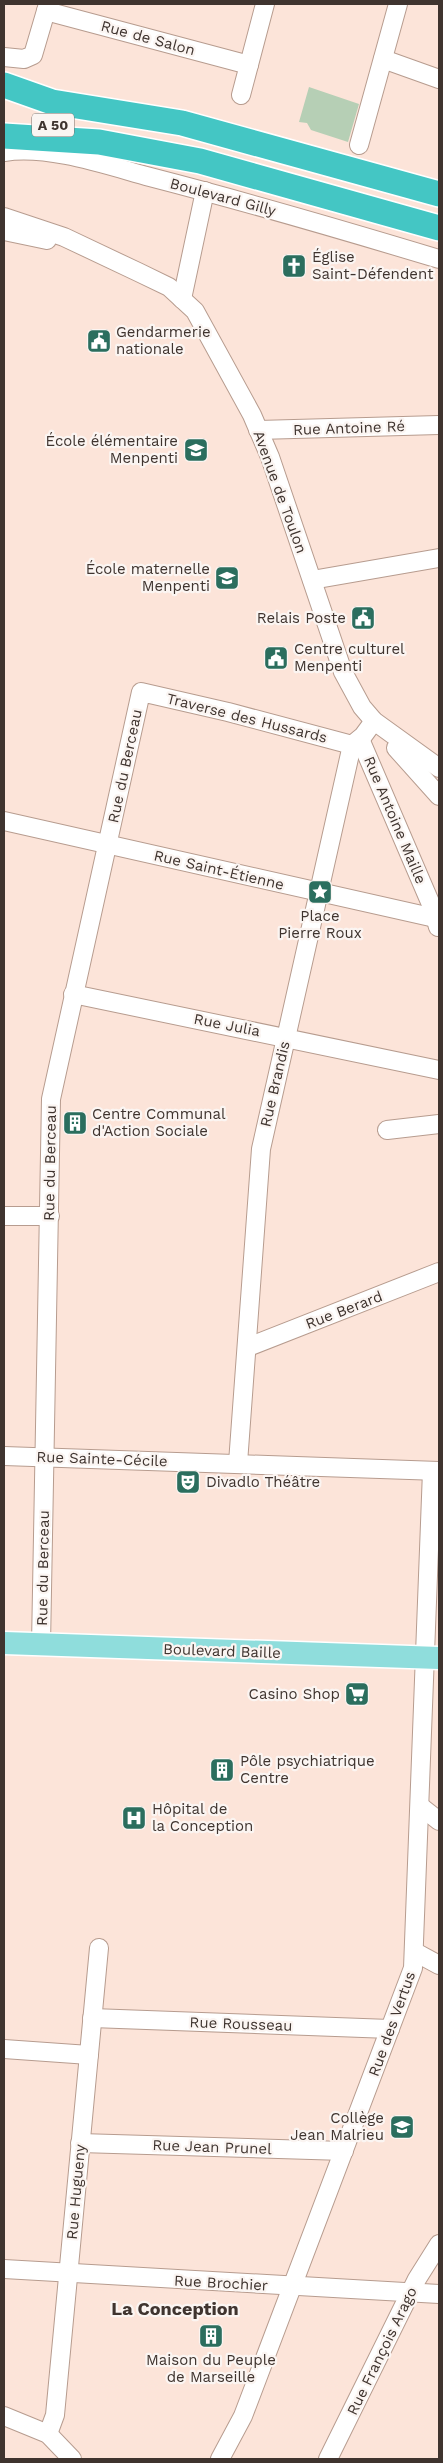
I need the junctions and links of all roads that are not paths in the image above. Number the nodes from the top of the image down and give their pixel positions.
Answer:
1 (265, 4) edge
2 (398, 4) edge
3 (48, 7) edge
4 (4, 57) edge
5 (383, 59) junction
6 (249, 65) junction
7 (439, 79) edge
8 (4, 85) edge
9 (242, 95) dead end
10 (4, 98) edge
11 (52, 102) junction
12 (102, 130) junction
13 (6, 137) edge
14 (359, 145) dead end
15 (155, 152) junction
16 (318, 159) junction
17 (439, 182) edge
18 (205, 192) junction
19 (439, 194) edge
20 (4, 216) edge
21 (434, 224) edge
22 (4, 231) edge
23 (85, 248) junction
24 (439, 259) edge
25 (182, 299) junction
26 (439, 425) edge
27 (258, 430) junction
28 (439, 558) edge
29 (312, 580) junction
30 (141, 692) joint
31 (374, 721) junction
32 (356, 742) junction
33 (435, 773) edge
34 (439, 796) edge
35 (4, 821) edge
36 (108, 846) junction
37 (319, 892) junction
38 (437, 924) edge
39 (74, 994) junction
40 (286, 1037) junction
41 (439, 1070) edge
42 (439, 1124) edge
43 (387, 1130) dead end
44 (4, 1216) edge
45 (50, 1216) junction
46 (439, 1272) edge
47 (248, 1347) junction
48 (4, 1456) edge
49 (45, 1457) junction
50 (238, 1463) junction
51 (436, 1471) edge
52 (6, 1641) edge
53 (41, 1645) junction
54 (432, 1658) edge
55 (420, 1806) junction
56 (439, 1821) edge
57 (99, 1948) dead end
58 (415, 1952) junction
59 (439, 1964) edge
60 (92, 2018) junction
61 (390, 2029) junction
62 (4, 2049) edge
63 (89, 2055) junction
64 (80, 2143) junction
65 (344, 2152) junction
66 (439, 2244) edge
67 (4, 2269) edge
68 (68, 2274) junction
69 (293, 2287) junction
70 (411, 2292) junction
71 (439, 2294) edge
72 (4, 2416) edge
73 (48, 2434) junction
74 (72, 2459) edge
75 (220, 2459) edge
76 (328, 2459) edge

1 - 6 street
2 - 5 street
3 - 4 street
3 - 6 street, Rue de Salon
5 - 7 street
5 - 14 street
6 - 9 street
8 - 11 highway
10 - 11 highway, A 50
11 - 16 highway
12 - 13 highway, A 50
12 - 15 highway
12 - 21 highway
13 - 15 highway
13 - 18 street, Boulevard Gilly
15 - 21 highway
16 - 17 highway
16 - 19 highway
18 - 24 street, Boulevard Gilly
18 - 25 street
20 - 23 street, Avenue de Toulon
22 - 23 street, Avenue de Toulon
23 - 25 street, Avenue de Toulon
25 - 27 street, Avenue de Toulon
26 - 27 street, Rue Antoine Ré
27 - 29 street, Avenue de Toulon
28 - 29 street
29 - 31 street, Avenue de Toulon
30 - 32 street, Traverse des Hussards
30 - 36 street, Rue du Berceau
31 - 32 street, Rue Brandis
31 - 33 street, Avenue de Toulon
32 - 37 street, Rue Brandis
32 - 38 street, Rue Antoine Maille
33 - 34 street, Avenue de Toulon
35 - 36 street, Rue Saint-Étienne
36 - 37 street, Rue Saint-Étienne
36 - 39 street, Rue du Berceau
37 - 38 street, Rue Saint-Étienne
37 - 40 street, Rue Brandis
39 - 40 street, Rue Julia
39 - 45 street, Rue du Berceau
40 - 41 street, Rue Julia
40 - 47 street, Rue Brandis
42 - 43 street
44 - 45 street
45 - 49 street, Rue du Berceau
46 - 47 street, Rue Berard
47 - 50 street, Rue Brandis
48 - 49 street, Rue Sainte-Cécile
49 - 50 street, Rue Sainte-Cécile
49 - 53 street, Rue du Berceau
50 - 51 street, Rue Sainte-Cécile
51 - 54 street, Rue des Vertus
52 - 53 main road, Boulevard Baille
53 - 54 main road, Boulevard Baille
54 - 55 street, Rue des Vertus
55 - 56 street
55 - 58 street, Rue des Vertus
57 - 60 street, Rue Hugueny
58 - 59 street
58 - 61 street, Rue des Vertus
60 - 61 street, Rue Rousseau
60 - 63 street, Rue Hugueny
61 - 65 street, Rue des Vertus
62 - 63 street
63 - 64 street, Rue Hugueny
64 - 65 street, Rue Jean Prunel
64 - 68 street, Rue Hugueny
65 - 69 street, Rue des Vertus
66 - 70 street, Rue François Arago
67 - 68 street, Rue Brochier
68 - 69 street, Rue Brochier
68 - 73 street, Rue Hugueny
69 - 70 street, Rue Brochier
69 - 75 street, Rue des Vertus
70 - 71 street, Rue Brochier
70 - 76 street, Rue François Arago
72 - 73 street
73 - 74 street

